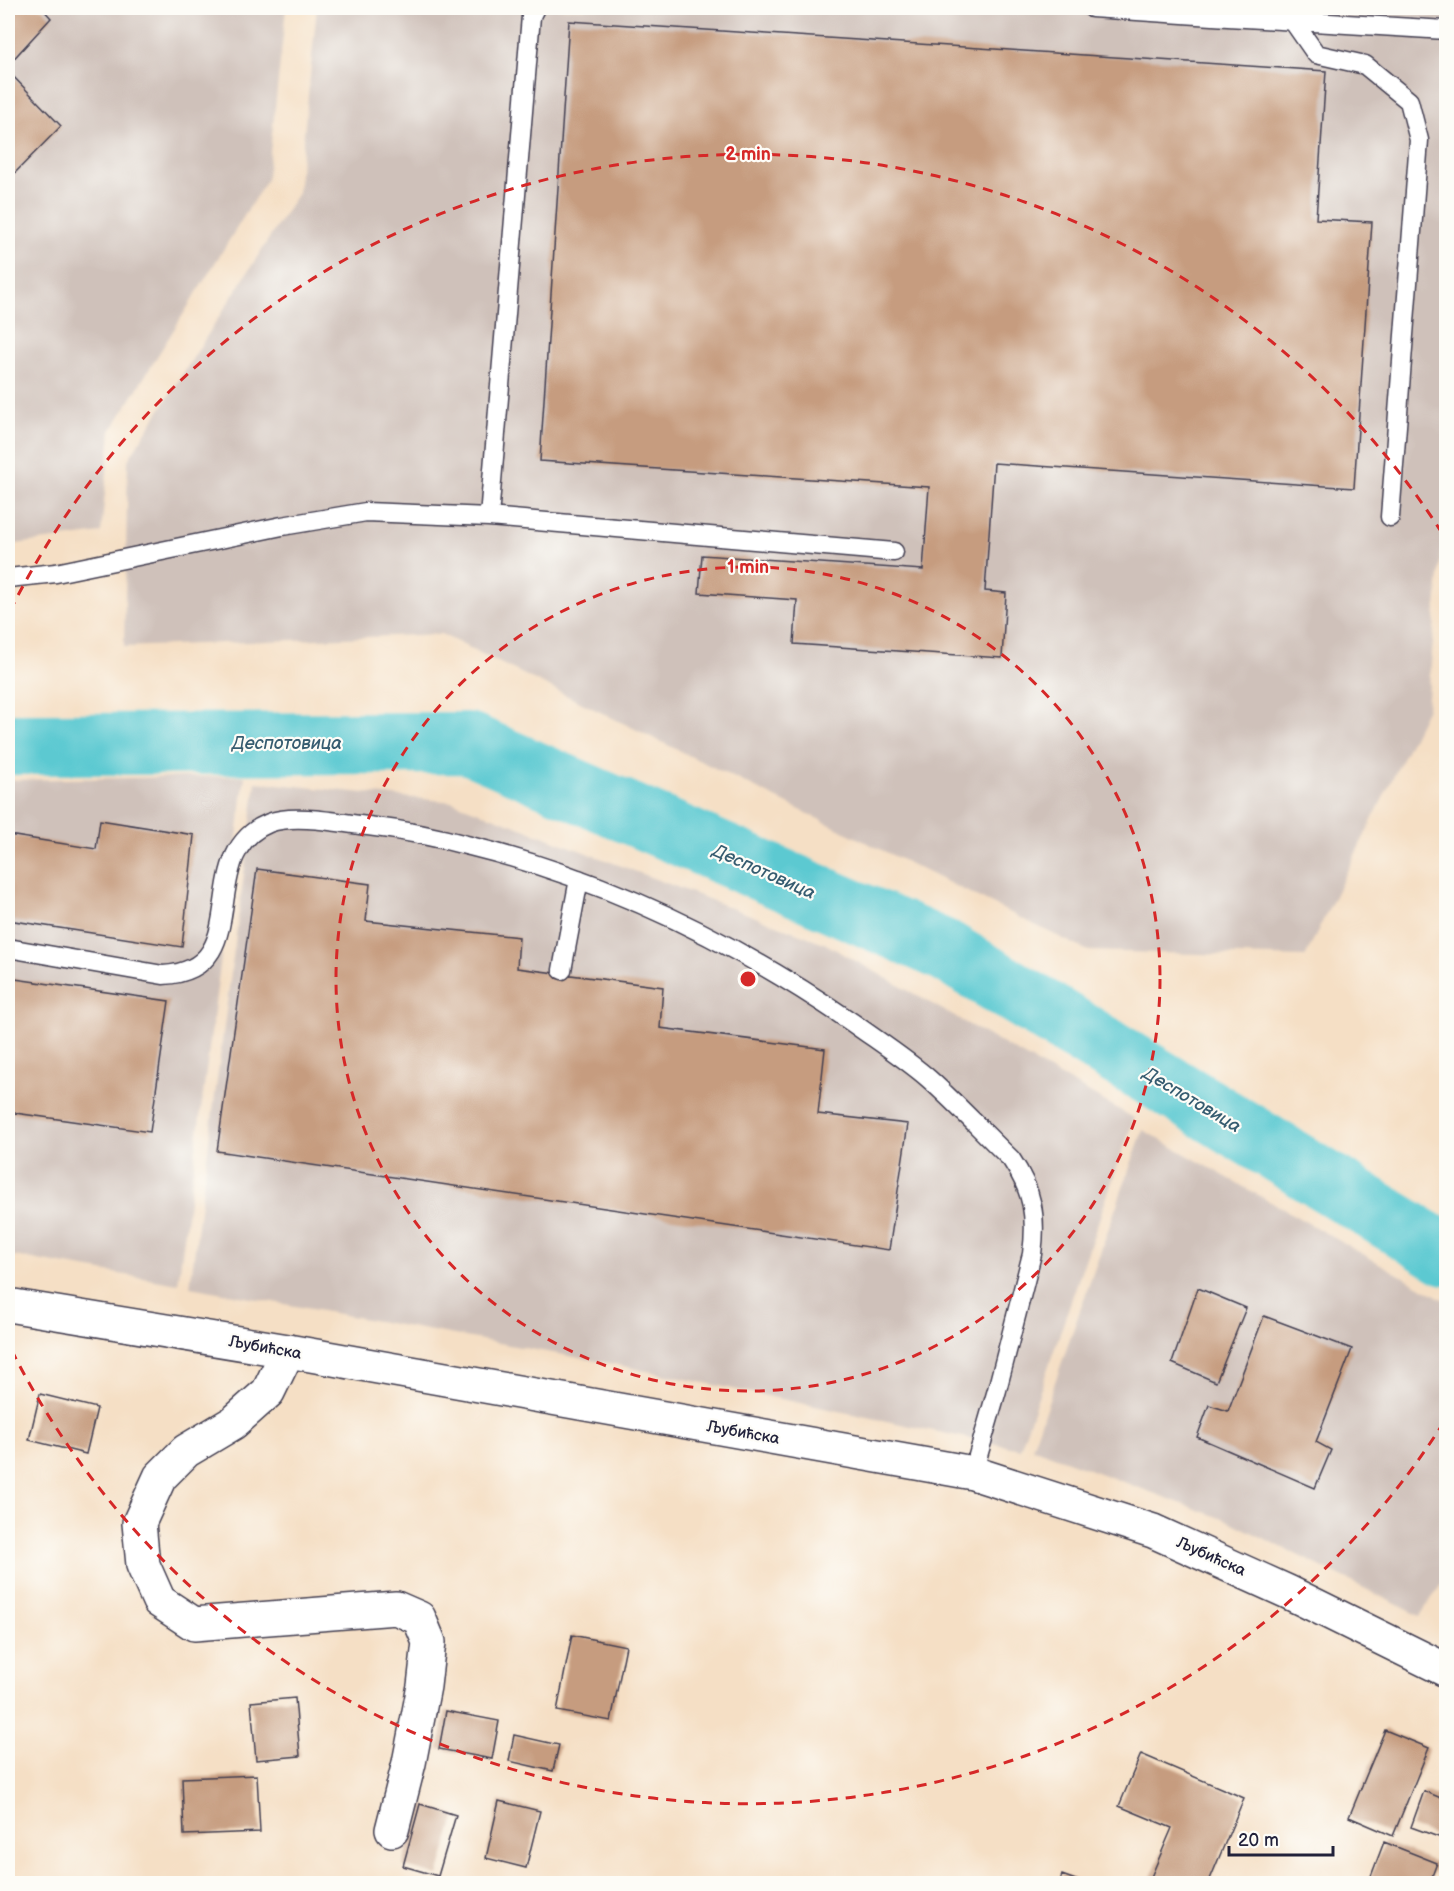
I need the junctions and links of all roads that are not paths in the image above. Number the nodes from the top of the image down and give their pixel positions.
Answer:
1 (535, 8) edge
2 (1092, 8) edge
3 (1293, 21) junction
4 (1446, 30) edge
5 (489, 517) junction
6 (1390, 517) dead end
7 (894, 552) dead end
8 (8, 578) edge
9 (579, 879) junction
10 (8, 948) edge
11 (562, 970) dead end
12 (8, 1305) edge
13 (288, 1352) junction
14 (973, 1473) junction
15 (1446, 1670) edge
16 (392, 1830) dead end

1 - 5 lane
2 - 3 lane
3 - 4 lane
3 - 6 lane
5 - 7 lane
5 - 8 lane
9 - 10 lane
9 - 11 lane
9 - 14 lane
12 - 13 street, Љубићска
13 - 14 street, Љубићска
13 - 16 street
14 - 15 street, Љубићска

